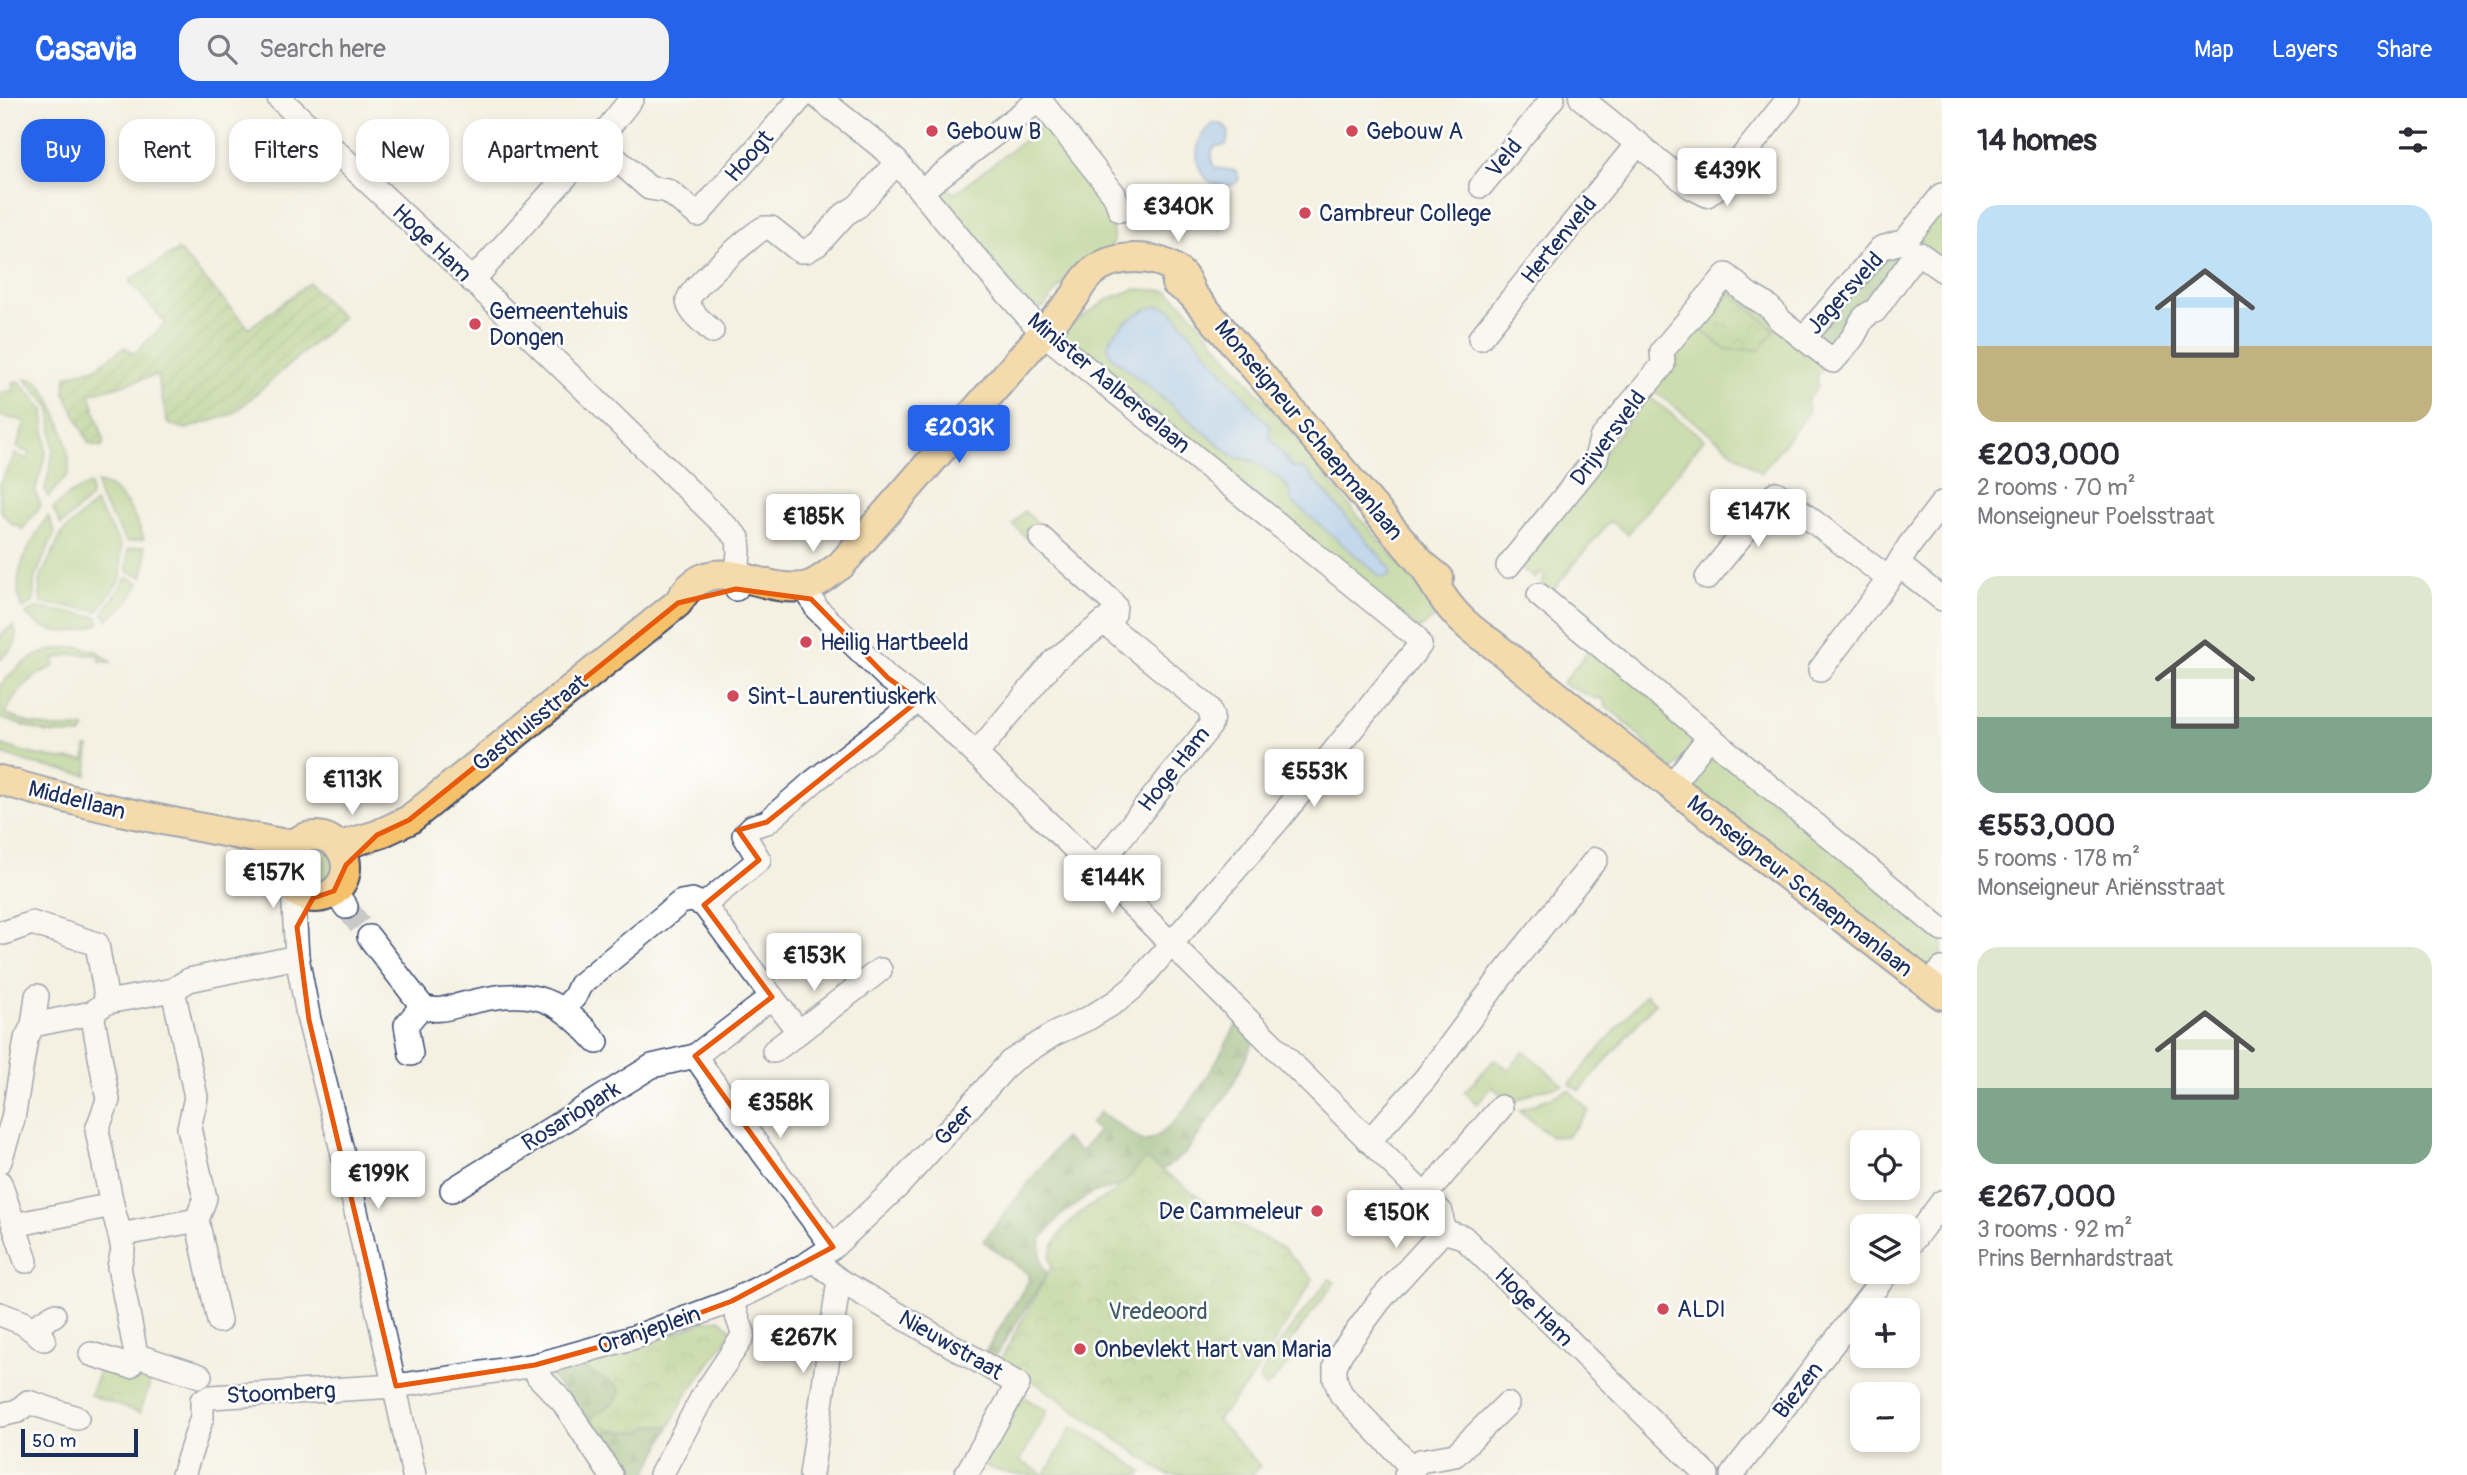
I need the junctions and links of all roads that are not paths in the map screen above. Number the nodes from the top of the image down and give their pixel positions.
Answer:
1 (279, 98) edge
2 (632, 98) edge
3 (801, 98) edge
4 (819, 98) edge
5 (1553, 98) edge
6 (1581, 98) edge
7 (1789, 98) edge
8 (1038, 99) edge
9 (615, 119) edge
10 (1638, 143) junction
11 (897, 162) junction
12 (623, 165) edge
13 (561, 182) edge
14 (1481, 186) dead end
15 (921, 191) junction
16 (1942, 195) edge
17 (1120, 210) dead end
18 (1942, 270) edge
19 (472, 281) junction
20 (712, 331) dead end
21 (1042, 332) junction
22 (1480, 338) dead end
23 (1804, 338) junction
24 (1942, 503) edge
25 (1041, 538) dead end
26 (1508, 566) dead end
27 (1894, 572) junction
28 (1707, 578) dead end
29 (737, 582) junction
30 (808, 593) junction
31 (1539, 595) dead end
32 (1942, 599) edge
33 (1104, 622) junction
34 (1420, 645) joint
35 (1820, 670) dead end
36 (919, 700) junction
37 (1709, 737) junction
38 (976, 754) junction
39 (0, 780) edge
40 (1671, 786) junction
41 (0, 800) edge
42 (154, 820) junction
43 (342, 855) junction
44 (1597, 859) dead end
45 (1096, 869) junction
46 (310, 882) junction
47 (704, 905) junction
48 (1942, 930) edge
49 (0, 932) edge
50 (369, 937) tunnel mouth
51 (1171, 943) junction
52 (297, 957) junction
53 (880, 970) dead end
54 (1938, 984) edge
55 (173, 990) junction
56 (37, 996) dead end
57 (772, 997) junction
58 (422, 1006) junction
59 (99, 1008) junction
60 (564, 1009) junction
61 (33, 1025) junction
62 (799, 1032) junction
63 (597, 1042) dead end
64 (774, 1051) dead end
65 (411, 1054) dead end
66 (695, 1056) junction
67 (1501, 1107) dead end
68 (1369, 1141) junction
69 (0, 1161) edge
70 (0, 1183) edge
71 (452, 1190) dead end
72 (1425, 1196) junction
73 (1942, 1202) edge
74 (112, 1205) junction
75 (197, 1220) junction
76 (14, 1225) junction
77 (1443, 1231) junction
78 (1920, 1231) edge
79 (120, 1235) junction
80 (824, 1254) junction
81 (26, 1261) dead end
82 (839, 1280) junction
83 (1879, 1284) edge
84 (732, 1301) junction
85 (0, 1314) edge
86 (54, 1315) dead end
87 (219, 1321) dead end
88 (91, 1354) dead end
89 (132, 1358) junction
90 (535, 1365) junction
91 (201, 1376) dead end
92 (396, 1386) junction
93 (1507, 1404) dead end
94 (0, 1415) edge
95 (77, 1418) dead end
96 (1409, 1472) edge
97 (183, 1475) edge
98 (414, 1475) edge
99 (611, 1475) edge
100 (661, 1475) edge
101 (811, 1475) edge
102 (966, 1475) edge
103 (1707, 1475) edge
104 (1732, 1475) edge

1 - 19 street, Hoge Ham
2 - 9 street
3 - 12 street, Hoogt
4 - 11 street, Minister Aalberselaan
5 - 14 street, Veld
6 - 10 street
7 - 10 street
8 - 15 street
8 - 17 street
10 - 22 street, Hertenveld
11 - 15 street, Minister Aalberselaan
11 - 20 street
13 - 19 street
15 - 21 street, Minister Aalberselaan
16 - 23 street, Jagersveld
18 - 23 street, Jagersveld
19 - 29 street, Hoge Ham
21 - 30 main road
21 - 34 street, Minister Aalberselaan
21 - 40 main road, Monseigneur Schaepmanlaan
23 - 26 street, Drijversveld
24 - 27 street
25 - 33 street
27 - 28 street
27 - 32 street
27 - 35 street
29 - 30 main road
29 - 43 main road, Gasthuisstraat
30 - 36 street
31 - 37 street
33 - 38 street
33 - 45 street, Hoge Ham
34 - 51 street, Geer
36 - 38 street
36 - 47 street
37 - 40 street, Monseigneur Schaepmanlaan
37 - 48 street
38 - 45 street
39 - 42 main road, Middellaan
40 - 54 main road, Monseigneur Schaepmanlaan
41 - 42 main road, Middellaan
42 - 46 main road, Middellaan
43 - 46 main road
43 - 46 main road, Middellaan
44 - 68 street
45 - 51 street
46 - 52 street
47 - 57 street
47 - 60 street
49 - 59 street
50 - 58 street
51 - 68 street
51 - 80 street, Geer
52 - 55 street
52 - 92 street
53 - 62 street
55 - 59 street
55 - 75 street
56 - 61 street
57 - 62 street
57 - 66 street, Rosariopark
58 - 60 street
58 - 65 street
59 - 61 street
59 - 74 street
60 - 63 street
61 - 69 street
62 - 64 street
66 - 71 street, Rosariopark
66 - 80 street
67 - 72 street
68 - 72 street
70 - 76 street
72 - 77 street
73 - 78 street
74 - 76 street
74 - 79 street
75 - 79 street
75 - 87 street
76 - 81 street
77 - 96 street
77 - 103 street, Hoge Ham
79 - 89 street
80 - 82 street, Nieuwstraat
80 - 84 street, Geer
82 - 101 street
82 - 102 street, Nieuwstraat
83 - 104 street, Biezen
84 - 90 street, Oranjeplein
84 - 100 street
85 - 86 street
88 - 89 street
89 - 91 street
90 - 92 street, Oranjeplein
90 - 99 street
92 - 97 street, Stoomberg
92 - 98 street
93 - 96 street
94 - 95 street

